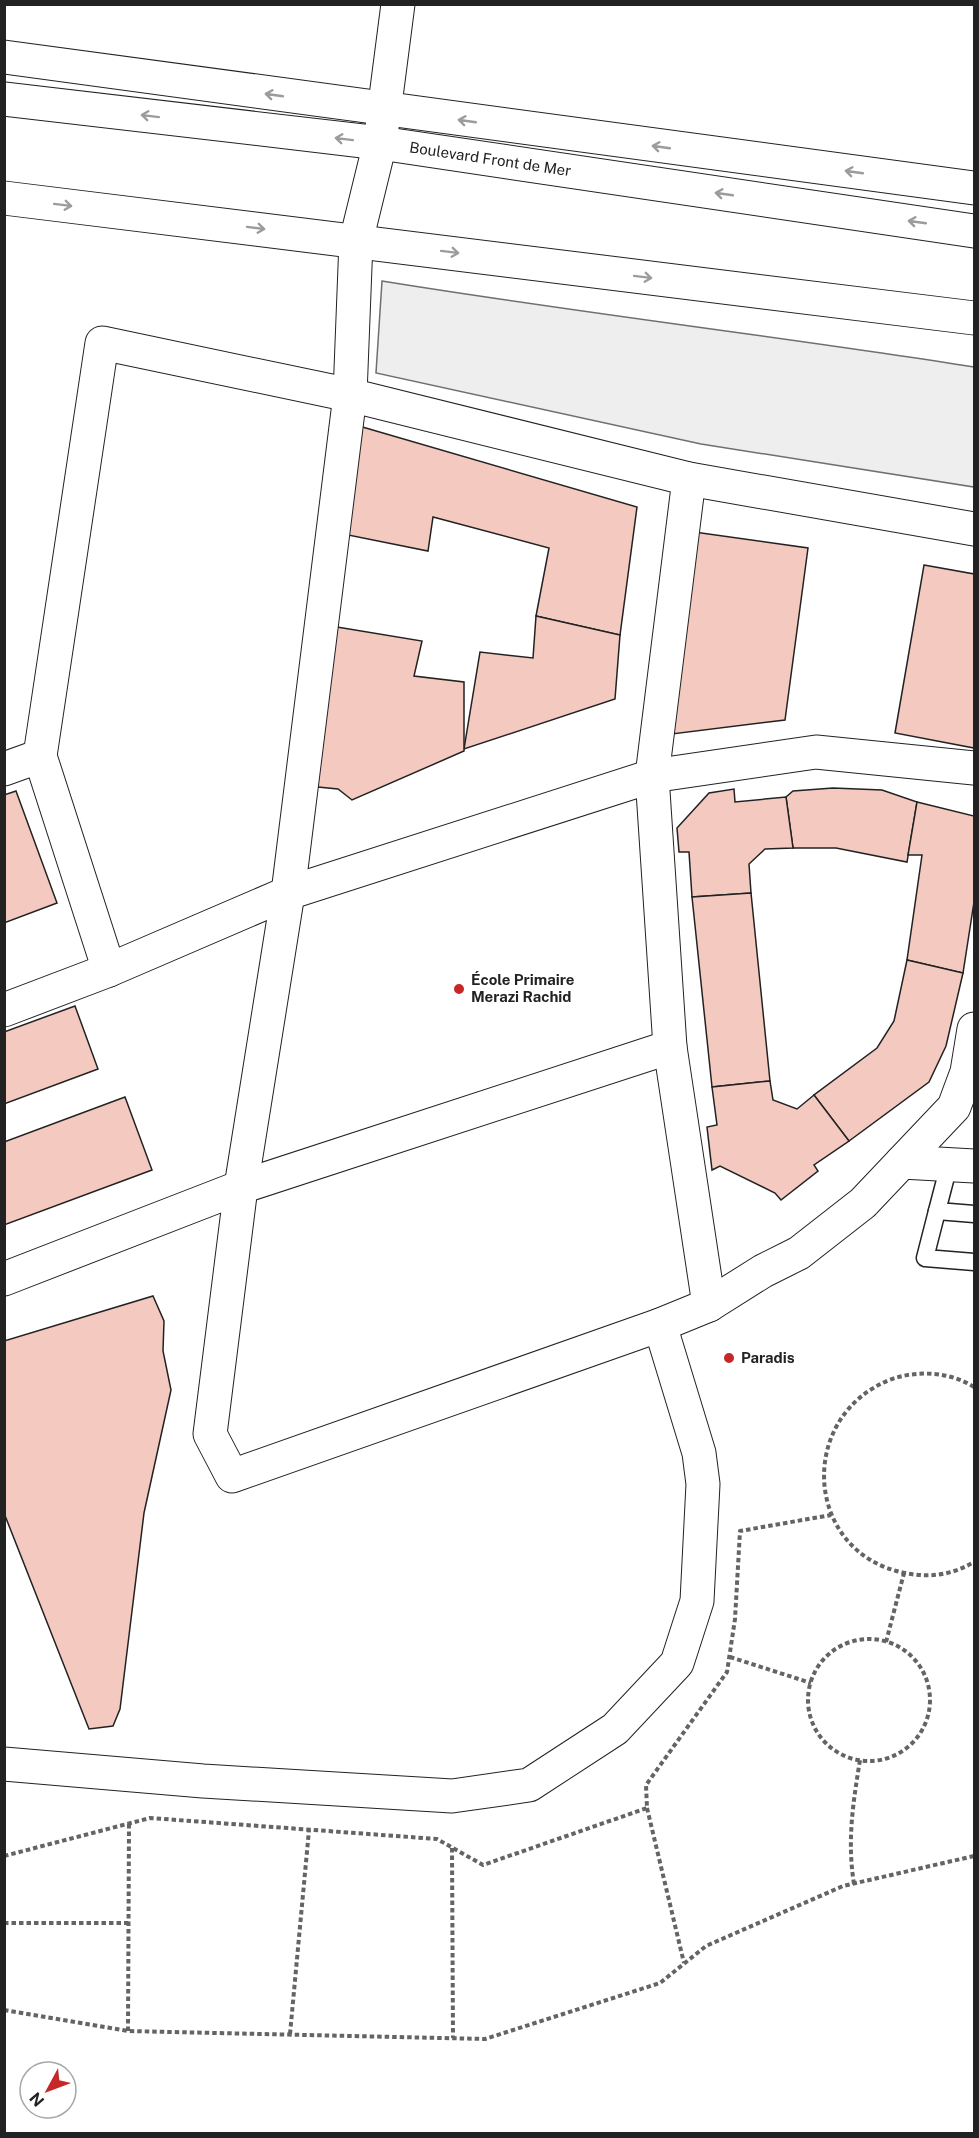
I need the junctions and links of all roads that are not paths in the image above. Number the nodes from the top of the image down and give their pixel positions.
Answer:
1 (398, 4) edge
2 (4, 57) edge
3 (4, 99) edge
4 (384, 110) junction
5 (380, 143) junction
6 (975, 188) edge
7 (4, 198) edge
8 (975, 231) edge
9 (356, 241) junction
10 (975, 318) edge
11 (350, 395) junction
12 (688, 478) junction
13 (975, 529) edge
14 (40, 756) junction
15 (975, 768) edge
16 (4, 769) edge
17 (652, 776) junction
18 (288, 893) junction
19 (109, 970) junction
20 (4, 1010) edge
21 (975, 1029) edge
22 (670, 1047) junction
23 (971, 1072) edge
24 (902, 1162) junction
25 (962, 1165) edge
26 (241, 1187) junction
27 (937, 1211) junction
28 (975, 1214) edge
29 (975, 1263) edge
30 (4, 1279) edge
31 (709, 1305) junction
32 (660, 1325) junction
33 (4, 1764) edge

1 - 4 street
4 -> 2 street
5 -> 3 street, Boulevard Front de Mer
4 - 5 street
6 -> 4 street
8 -> 5 street, Boulevard Front de Mer
5 - 9 street
7 -> 9 street
9 -> 10 street
9 - 11 street
11 - 12 street
11 - 14 street
11 - 18 street
12 - 13 street
12 - 17 street
14 - 16 street
14 - 19 street
15 - 17 street
17 - 18 street
17 - 22 street
18 - 19 street
18 - 26 street
19 - 20 street
21 - 23 street
22 - 26 street
22 - 31 street
23 - 24 street
24 - 25 street
24 - 31 street
25 - 27 lane
26 - 30 street
26 - 32 street
27 - 28 lane
27 - 29 lane
31 - 32 street
32 - 33 street

